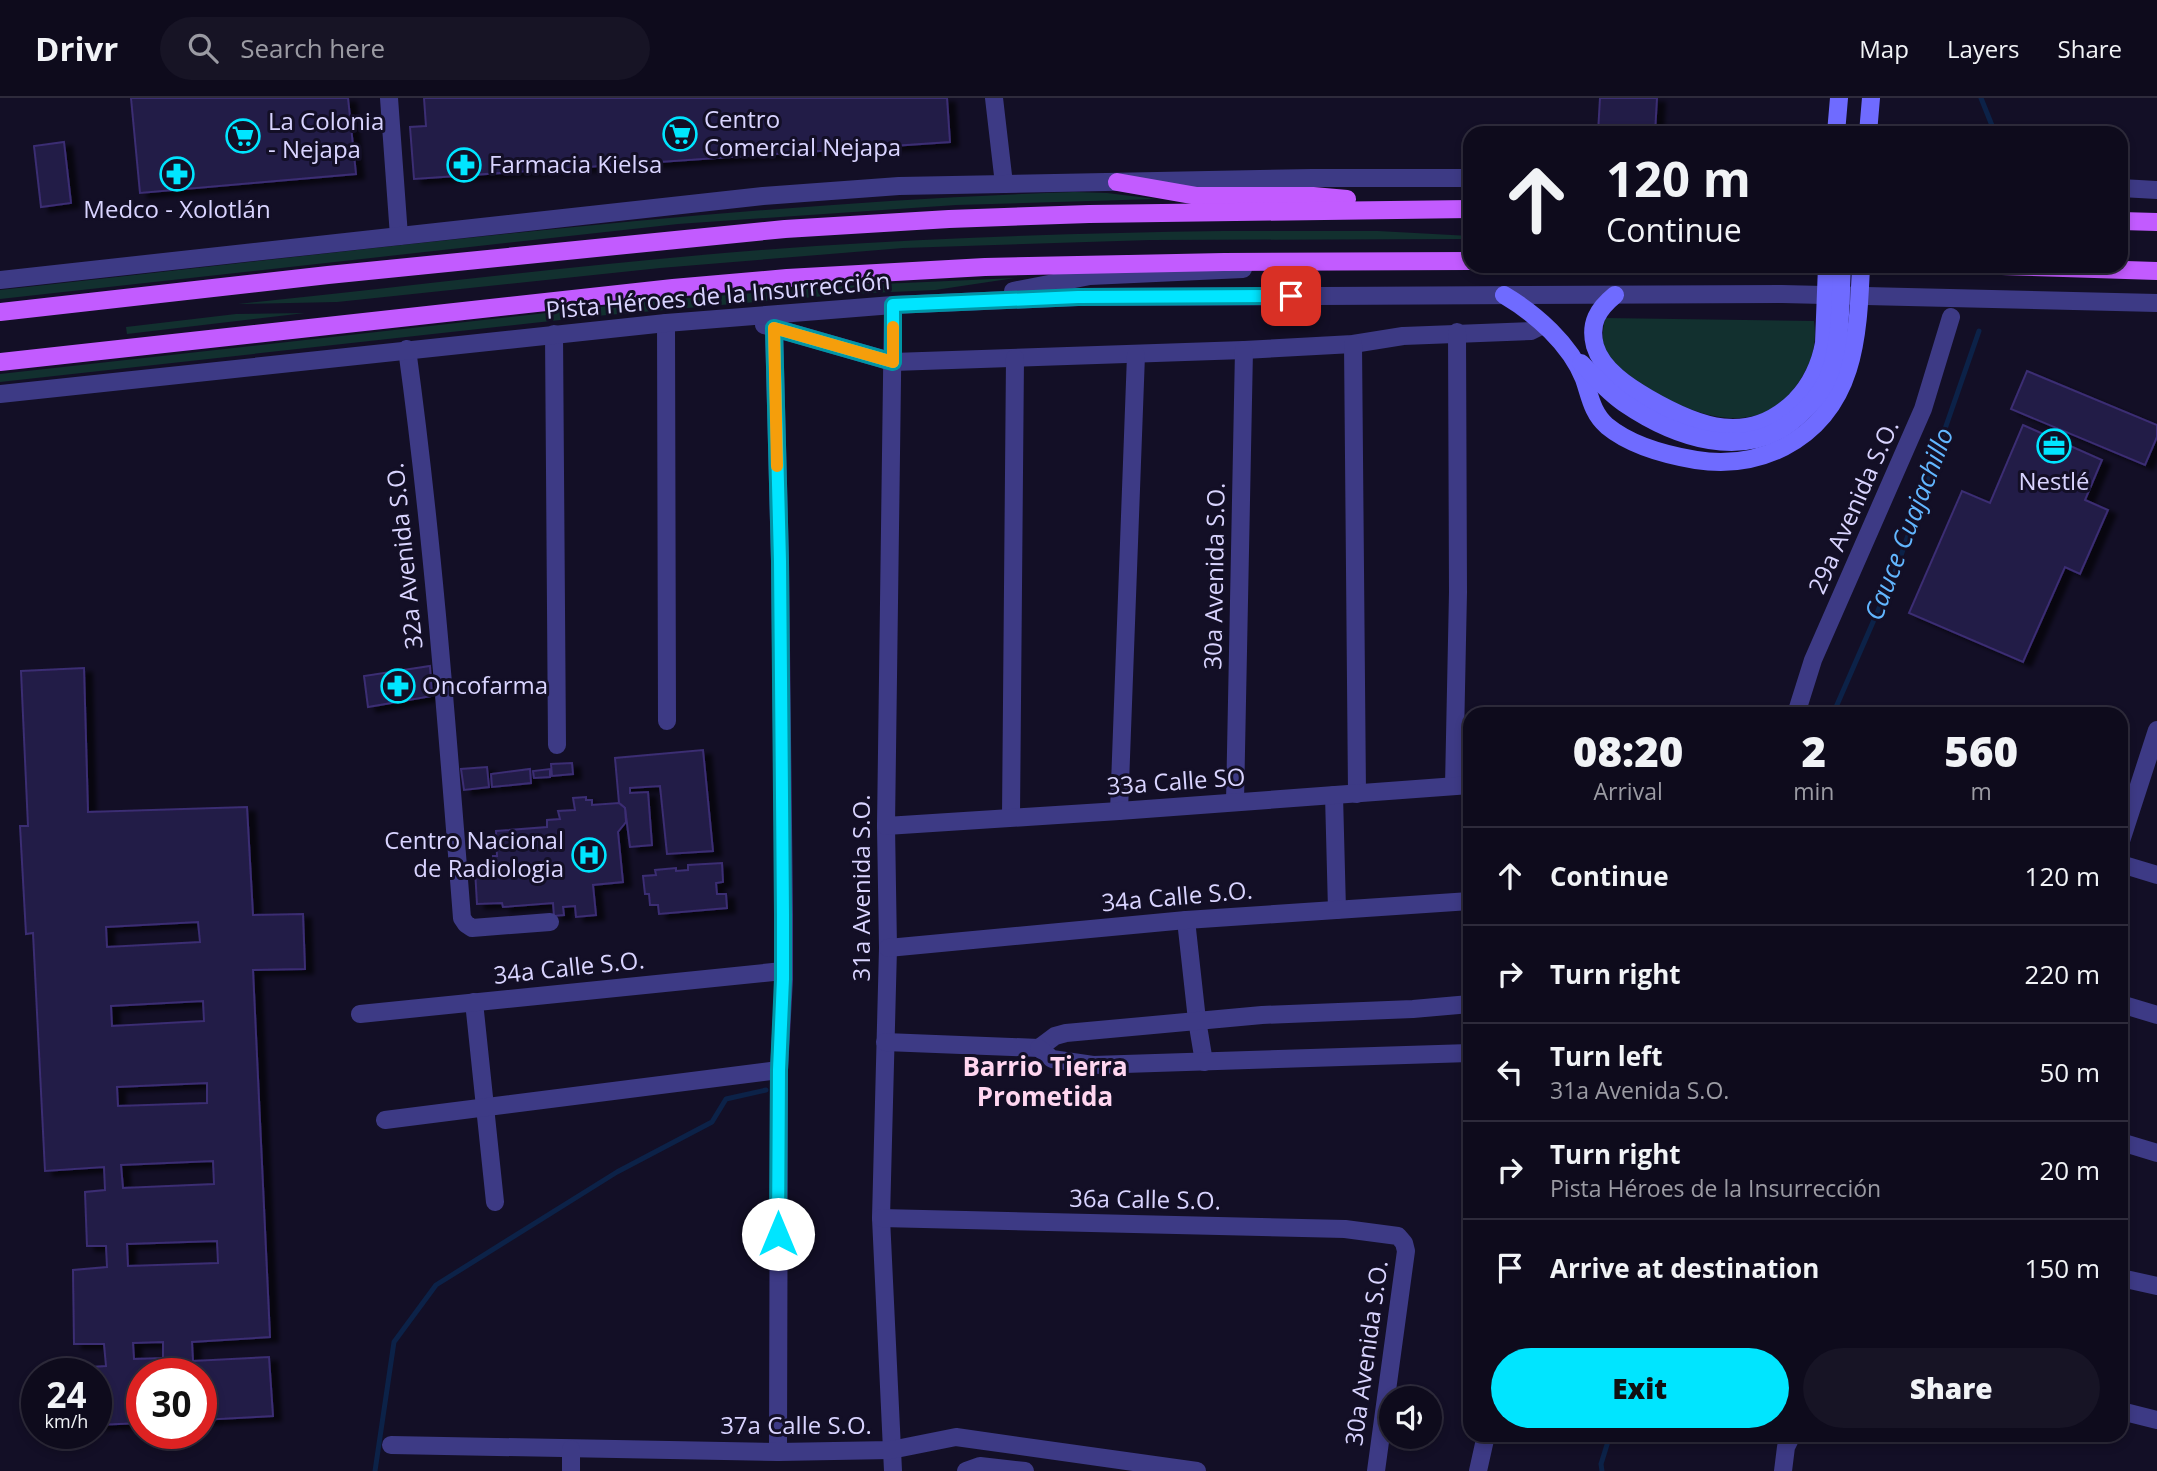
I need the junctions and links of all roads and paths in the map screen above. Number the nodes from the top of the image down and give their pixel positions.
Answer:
1 (388, 98) edge
2 (994, 98) edge
3 (1839, 98) edge
4 (1871, 98) edge
5 (1837, 126) edge
6 (1869, 126) edge
7 (1463, 178) edge
8 (1117, 182) junction
9 (1004, 184) junction
10 (2128, 188) edge
11 (2157, 190) edge
12 (1444, 209) junction
13 (1463, 209) edge
14 (2128, 221) edge
15 (2157, 222) edge
16 (399, 236) junction
17 (1342, 261) junction
18 (1463, 261) edge
19 (2128, 270) edge
20 (2157, 271) edge
21 (1828, 273) edge
22 (1840, 273) edge
23 (1861, 273) edge
24 (0, 280) edge
25 (1504, 295) junction
26 (1615, 295) junction
27 (1833, 295) junction
28 (1860, 296) junction
29 (955, 302) junction
30 (2157, 303) edge
31 (893, 305) junction
32 (0, 312) edge
33 (743, 317) junction
34 (1951, 317) dead end
35 (666, 323) junction
36 (1543, 325) junction
37 (774, 328) junction
38 (1457, 332) junction
39 (554, 334) junction
40 (1353, 344) junction
41 (407, 349) junction
42 (1566, 349) junction
43 (1244, 350) junction
44 (1136, 355) junction
45 (1015, 358) junction
46 (0, 362) edge
47 (893, 362) junction
48 (1628, 385) junction
49 (1604, 386) junction
50 (0, 394) edge
51 (1595, 413) junction
52 (1798, 707) edge
53 (667, 721) dead end
54 (2157, 730) edge
55 (558, 745) dead end
56 (1462, 785) edge
57 (1357, 793) junction
58 (1334, 795) junction
59 (1235, 802) junction
60 (1119, 811) junction
61 (1011, 817) junction
62 (2128, 819) edge
63 (886, 826) junction
64 (2128, 866) edge
65 (2157, 875) edge
66 (1463, 901) edge
67 (1337, 910) junction
68 (1186, 920) junction
69 (550, 922) dead end
70 (888, 948) junction
71 (783, 971) junction
72 (474, 1002) junction
73 (1463, 1005) edge
74 (2128, 1006) edge
75 (360, 1014) dead end
76 (2157, 1015) edge
77 (1197, 1020) junction
78 (885, 1042) junction
79 (1038, 1048) junction
80 (1463, 1053) edge
81 (1204, 1062) junction
82 (779, 1070) junction
83 (485, 1108) junction
84 (385, 1120) dead end
85 (2128, 1144) edge
86 (2157, 1153) edge
87 (495, 1202) dead end
88 (881, 1218) junction
89 (1404, 1243) joint
90 (2128, 1280) edge
91 (2157, 1286) edge
92 (2128, 1413) edge
93 (2157, 1420) edge
94 (1484, 1442) edge
95 (1788, 1442) edge
96 (391, 1445) dead end
97 (571, 1448) junction
98 (891, 1450) junction
99 (778, 1452) junction
100 (570, 1471) edge
101 (893, 1471) edge
102 (967, 1471) edge
103 (1025, 1471) edge
104 (1197, 1471) edge
105 (1376, 1471) edge
106 (1478, 1471) edge
107 (1783, 1471) edge

1 - 16 street
2 - 9 street
3 - 5 main road
4 - 6 main road
7 - 8 street
8 - 9 street
8 - 12 main road
9 - 16 street
10 - 11 street
12 - 13 main road
12 - 32 main road
14 - 15 main road
16 - 24 street
17 - 18 main road, Pista Héroes de la Insurrección
17 - 29 street
17 - 46 main road, Pista Héroes de la Insurrección
19 - 20 main road
21 - 27 main road
22 - 27 main road
23 - 28 main road
25 - 26 street, Pista Héroes de la Insurrección
25 - 29 street, Pista Héroes de la Insurrección
25 - 36 main road
26 - 27 street, Pista Héroes de la Insurrección
26 - 48 main road
27 - 28 street, Pista Héroes de la Insurrección
27 - 48 main road
27 - 49 main road
28 - 30 street, Pista Héroes de la Insurrección
28 - 51 main road
29 - 31 street, Pista Héroes de la Insurrección
31 - 33 street, Pista Héroes de la Insurrección
31 - 47 street, 31a Avenida S.O.
33 - 35 street, Pista Héroes de la Insurrección
33 - 37 street
34 - 52 street, 29a Avenida S.O.
35 - 39 street, Pista Héroes de la Insurrección
35 - 53 street
36 - 38 street
36 - 42 main road
37 - 47 street
37 - 71 street
38 - 40 street
38 - 56 street
39 - 41 street, Pista Héroes de la Insurrección
39 - 55 street
40 - 43 street
40 - 57 street
41 - 50 street, Pista Héroes de la Insurrección
41 - 69 street, 32a Avenida S.O.
42 - 49 main road
42 - 51 main road
43 - 44 street
43 - 59 street, 30a Avenida S.O.
44 - 45 street
44 - 60 street
45 - 47 street
45 - 61 street
47 - 63 street, 31a Avenida S.O.
48 - 49 main road
49 - 51 main road
54 - 62 street
56 - 57 street, 33a Calle SO
57 - 58 street, 33a Calle SO
58 - 59 street, 33a Calle SO
58 - 67 street
59 - 60 street, 33a Calle SO
60 - 61 street, 33a Calle SO
61 - 63 street, 33a Calle SO
63 - 70 street, 31a Avenida S.O.
64 - 65 street
66 - 67 street, 34a Calle S.O.
67 - 68 street, 34a Calle S.O.
68 - 70 street, 34a Calle S.O.
68 - 77 street
70 - 78 street, 31a Avenida S.O.
71 - 72 street, 34a Calle S.O.
71 - 82 street
72 - 75 street, 34a Calle S.O.
72 - 83 street
73 - 77 street
74 - 76 street
77 - 79 street
77 - 81 street
78 - 79 street
78 - 88 street, 31a Avenida S.O.
79 - 81 street
80 - 81 street
82 - 83 street
82 - 99 street
83 - 84 street
83 - 87 street
85 - 86 street
88 - 89 street, 36a Calle S.O.
88 - 98 street, 31a Avenida S.O.
89 - 105 street, 30a Avenida S.O.
90 - 91 street
92 - 93 street
94 - 106 street
95 - 107 street
96 - 97 street, 37a Calle S.O.
97 - 99 street, 37a Calle S.O.
97 - 100 street
98 - 99 street, 37a Calle S.O.
98 - 101 street, 31a Avenida S.O.
98 - 104 street, 37a Calle S.O.
102 - 103 street

